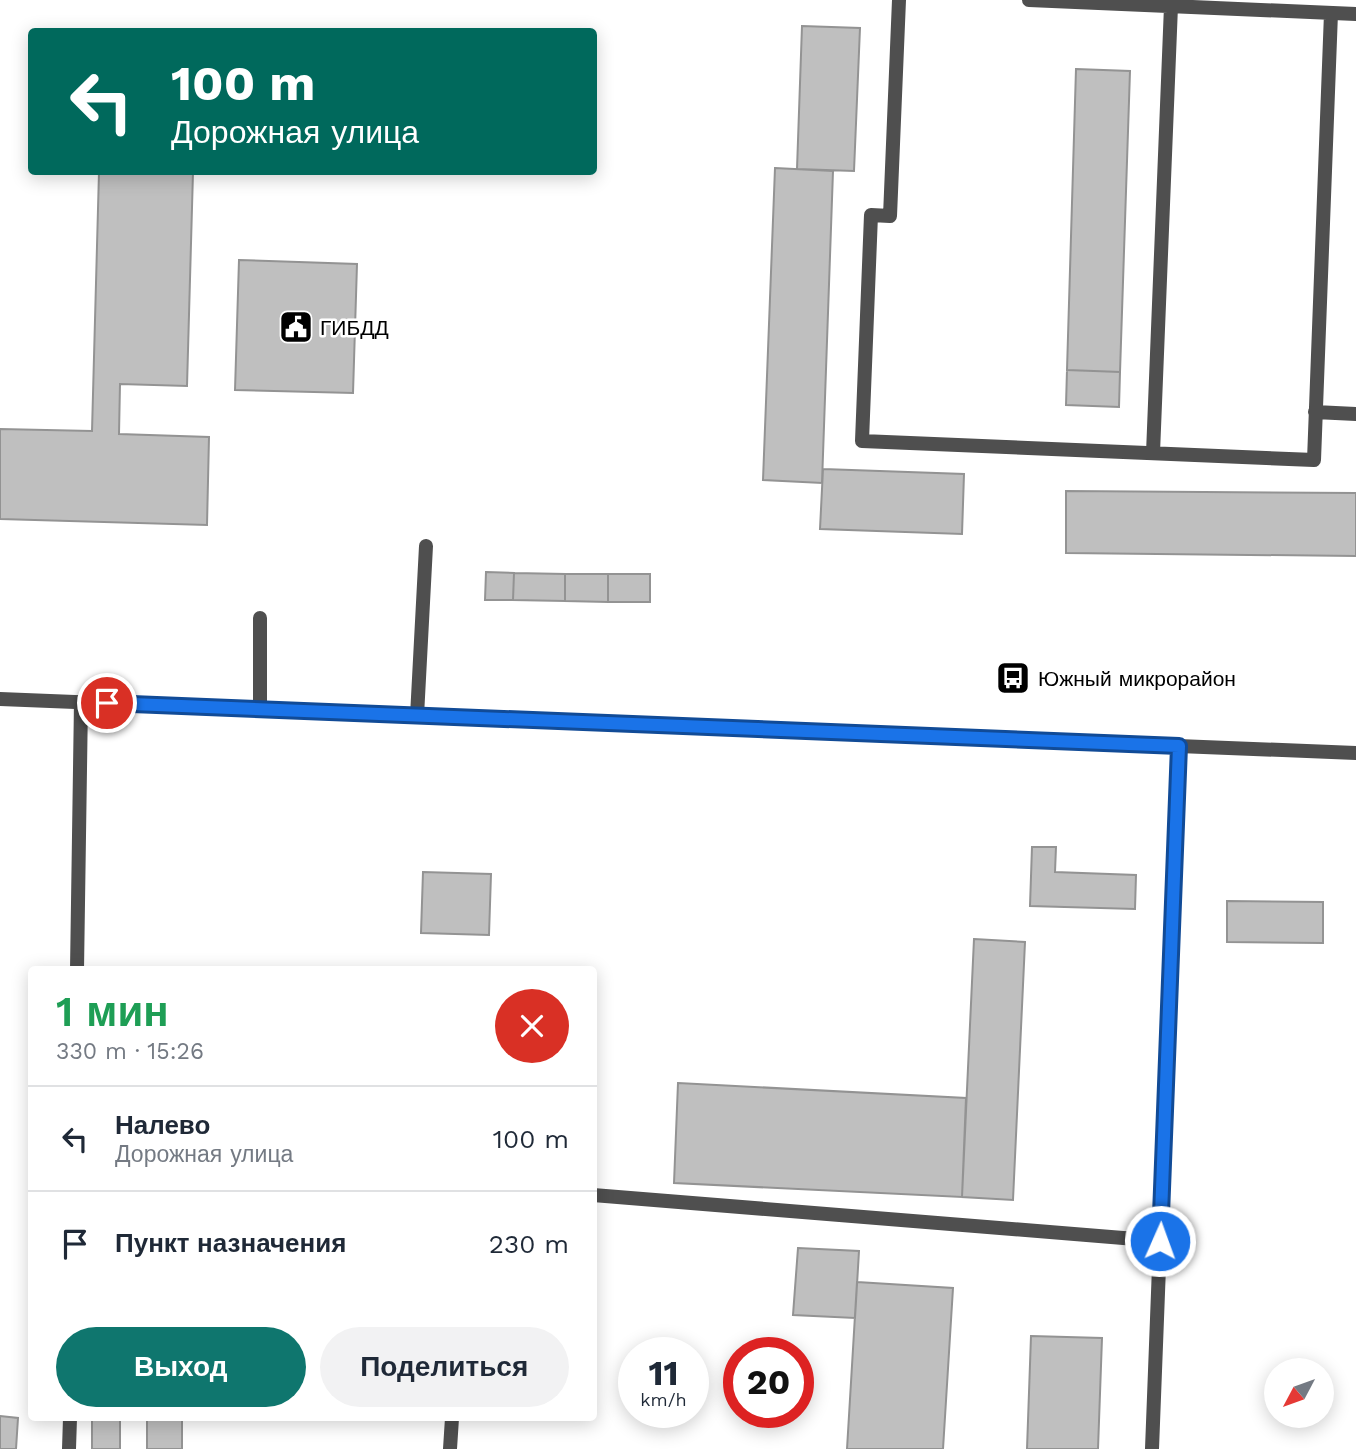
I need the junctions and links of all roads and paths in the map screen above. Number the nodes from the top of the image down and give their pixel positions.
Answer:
1 (899, 0) edge
2 (1029, 0) edge
3 (1171, 6) junction
4 (1331, 13) junction
5 (1356, 14) edge
6 (1315, 412) junction
7 (1356, 414) edge
8 (1153, 453) junction
9 (426, 546) dead end
10 (260, 618) dead end
11 (0, 699) edge
12 (81, 702) junction
13 (260, 709) junction
14 (417, 716) junction
15 (1179, 746) junction
16 (1356, 753) edge
17 (77, 966) edge
18 (597, 1195) edge
19 (1160, 1241) junction
20 (70, 1421) edge
21 (452, 1421) edge
22 (69, 1449) edge
23 (450, 1449) edge
24 (1152, 1449) edge

1 - 8 street
2 - 3 street
3 - 4 street
3 - 8 street
4 - 5 street
4 - 6 street
6 - 7 street
6 - 8 street
9 - 14 street
10 - 13 street
11 - 12 street
12 - 13 street
12 - 17 street
13 - 14 street
14 - 15 street
15 - 16 street
15 - 19 street
18 - 19 street
19 - 24 street
20 - 22 street
21 - 23 street

